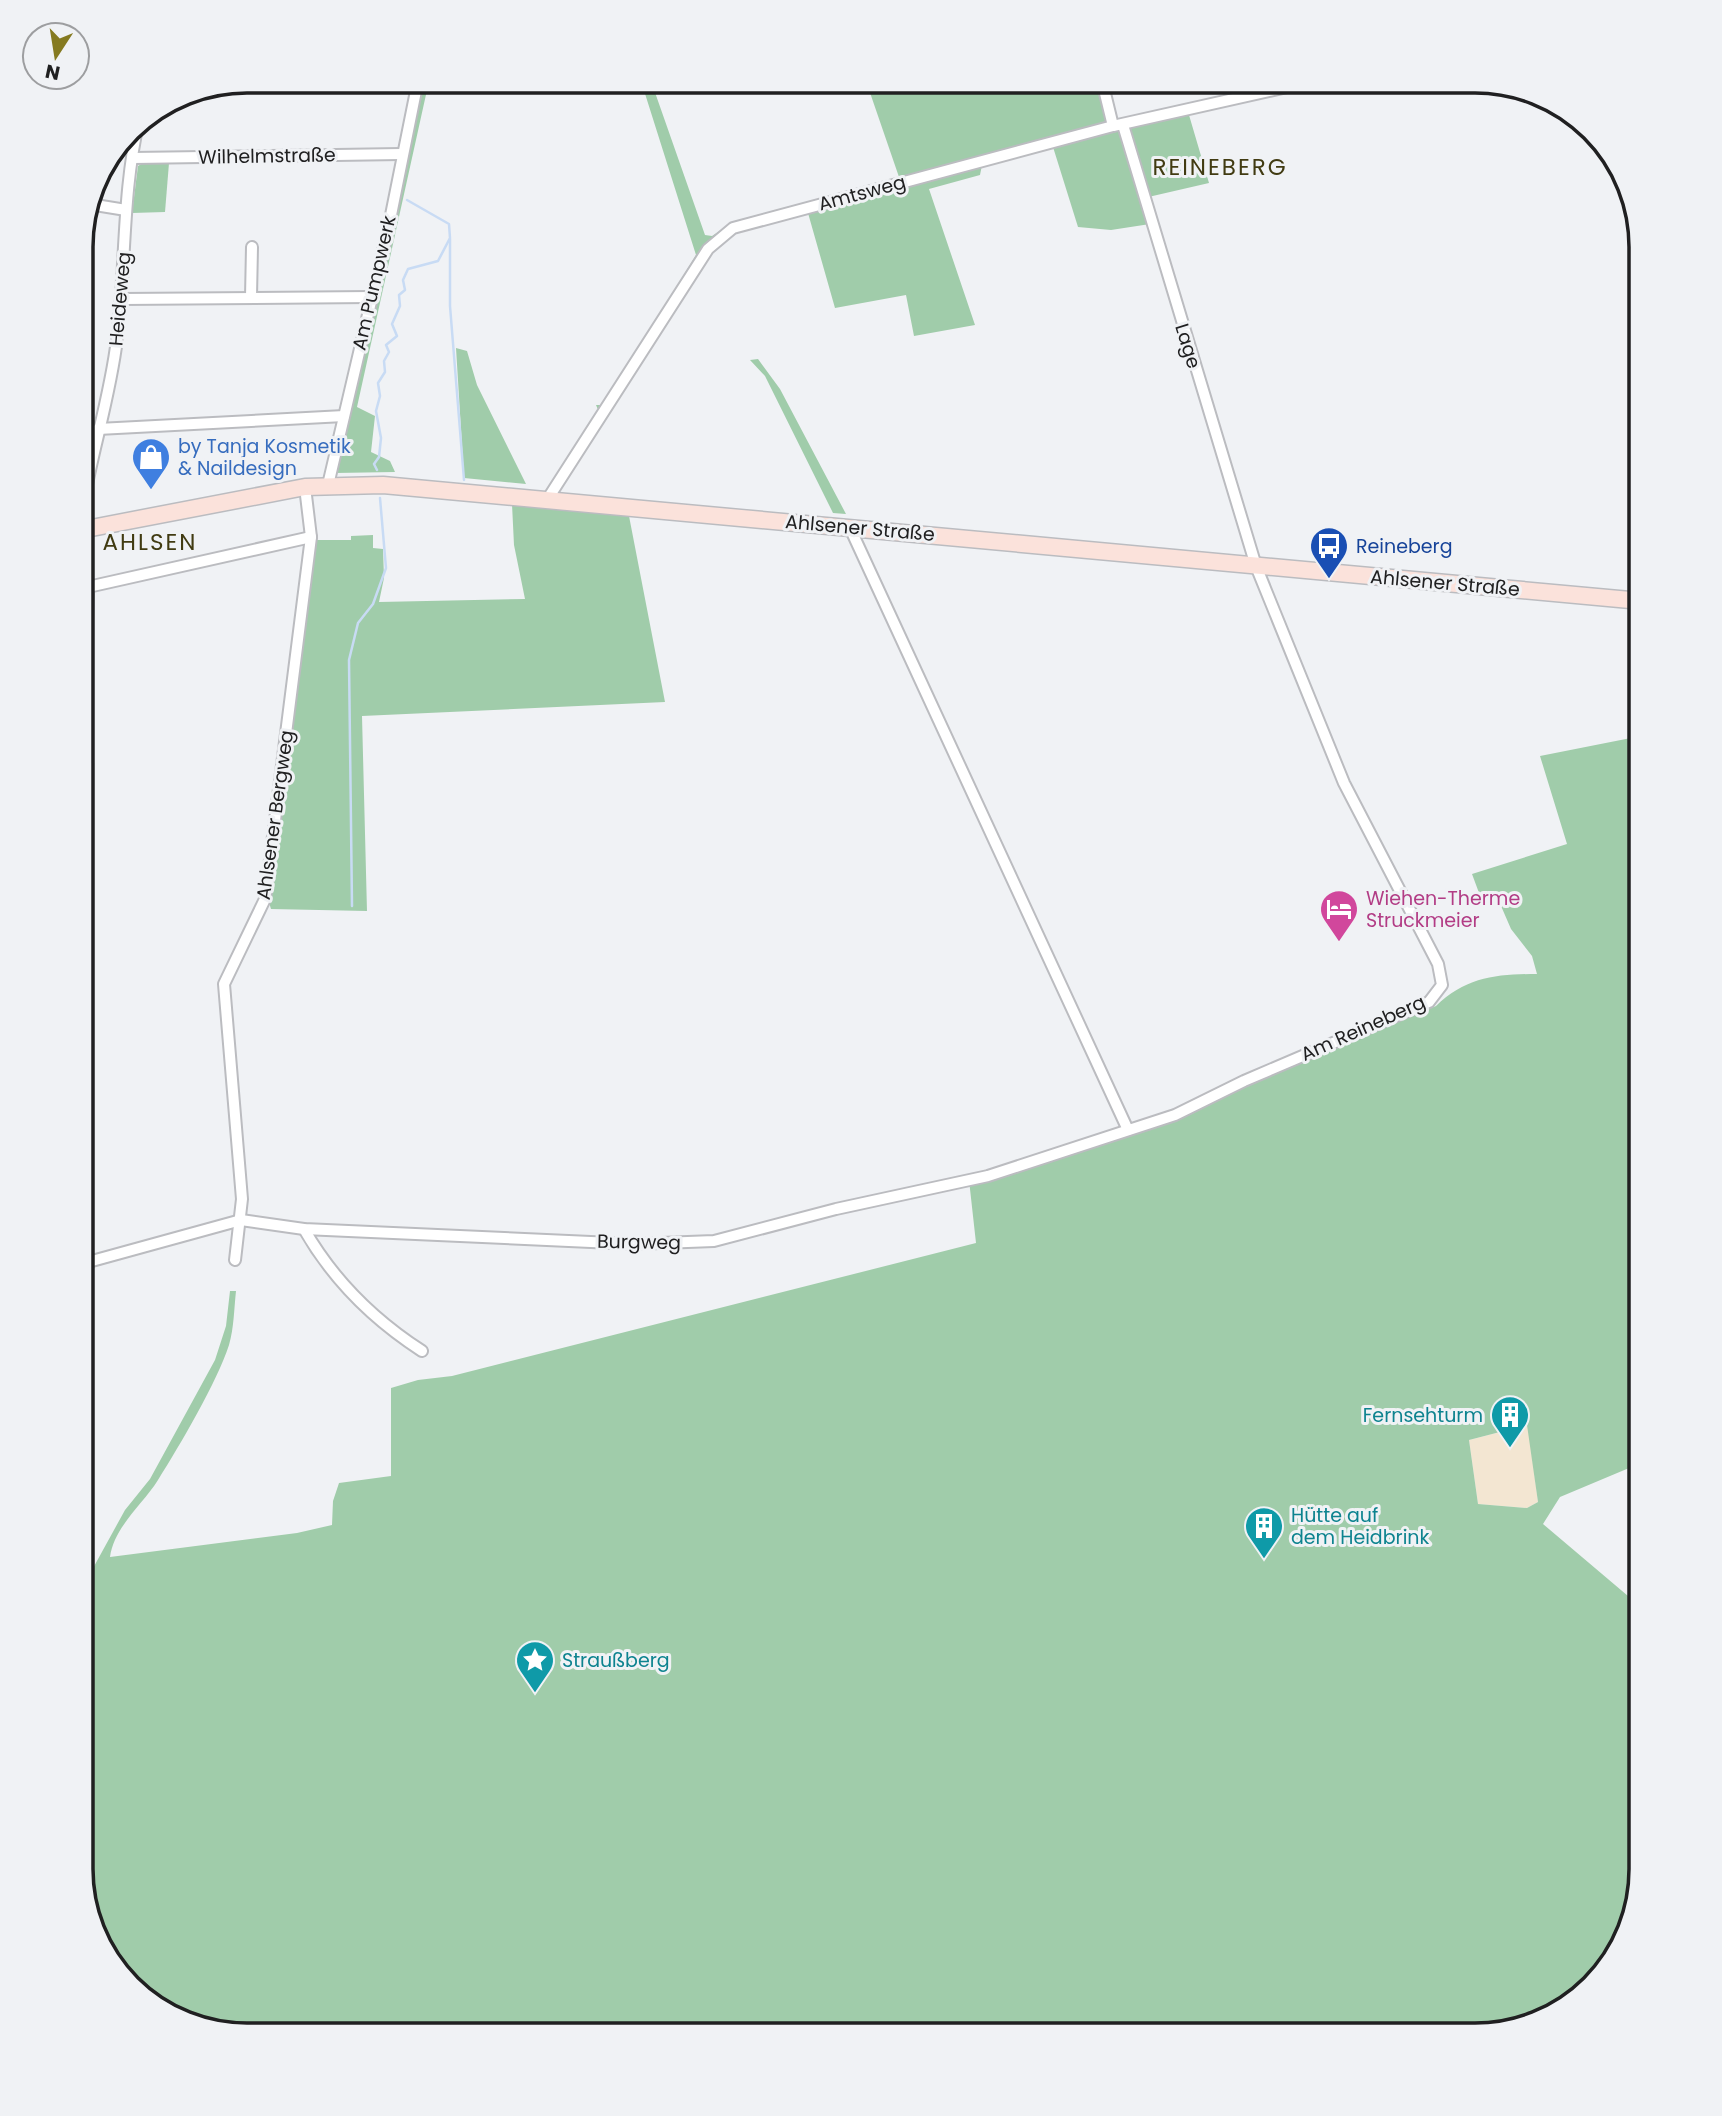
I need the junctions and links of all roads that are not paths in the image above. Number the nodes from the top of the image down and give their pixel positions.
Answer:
1 (415, 93) edge
2 (1106, 93) edge
3 (1261, 93) edge
4 (1118, 125) junction
5 (136, 140) edge
6 (401, 154) junction
7 (133, 158) junction
8 (98, 206) edge
9 (126, 210) junction
10 (252, 247) dead end
11 (251, 297) junction
12 (371, 297) junction
13 (122, 299) junction
14 (344, 415) junction
15 (98, 429) junction
16 (93, 455) edge
17 (328, 485) junction
18 (305, 487) junction
19 (547, 500) junction
20 (93, 528) edge
21 (850, 528) junction
22 (311, 537) junction
23 (1256, 566) junction
24 (93, 583) edge
25 (1629, 600) edge
26 (1128, 1130) junction
27 (967, 1179) joint
28 (241, 1220) junction
29 (304, 1229) junction
30 (235, 1260) dead end
31 (93, 1261) edge
32 (422, 1351) dead end

1 - 6 street, Am Pumpwerk
2 - 4 street, Lage
3 - 4 street, Amtsweg
4 - 19 street, Amtsweg
4 - 23 street, Lage
5 - 7 street, Heideweg
6 - 7 street, Wilhelmstraße
6 - 12 street, Am Pumpwerk
7 - 9 street, Heideweg
8 - 9 street
9 - 13 street, Heideweg
10 - 11 street
11 - 12 street
11 - 13 street
12 - 14 street, Am Pumpwerk
13 - 15 street, Heideweg
14 - 15 street
14 - 17 street, Am Pumpwerk
15 - 16 street, Heideweg
17 - 18 main road, Ahlsener Straße
17 - 19 main road, Ahlsener Straße
18 - 20 main road, Ahlsener Straße
18 - 22 street, Ahlsener Bergweg
19 - 21 main road, Ahlsener Straße
21 - 23 main road, Ahlsener Straße
21 - 26 street
22 - 24 street
22 - 28 street, Ahlsener Bergweg
23 - 25 main road, Ahlsener Straße
23 - 26 street, Am Reineberg
26 - 27 street, Am Reineberg
27 - 29 street, Burgweg
28 - 29 street, Burgweg
28 - 30 street, Ahlsener Bergweg
28 - 31 street, Burgweg
29 - 32 street

